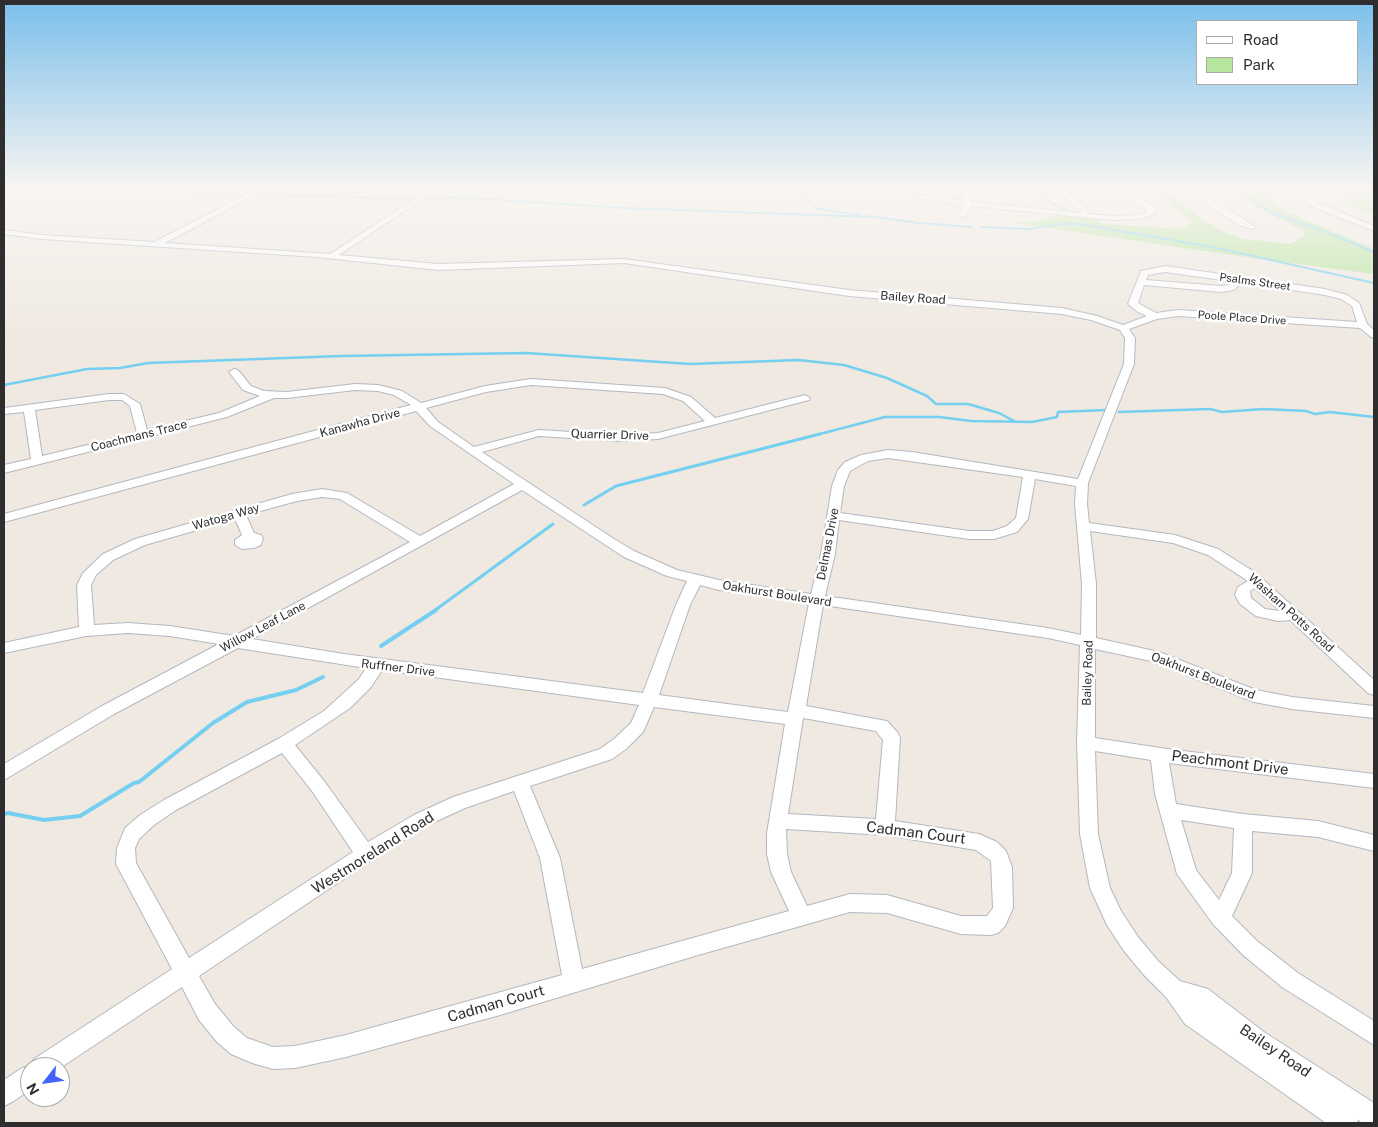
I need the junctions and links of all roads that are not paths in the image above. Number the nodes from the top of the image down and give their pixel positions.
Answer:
1 (116, 242) edge
2 (160, 242) edge
3 (354, 242) edge
4 (155, 244) junction
5 (332, 256) junction
6 (1234, 279) junction
7 (1141, 282) junction
8 (1155, 316) junction
9 (1363, 325) junction
10 (1123, 328) junction
11 (1374, 335) edge
12 (234, 372) dead end
13 (271, 395) junction
14 (804, 398) dead end
15 (420, 407) junction
16 (29, 408) junction
17 (4, 411) edge
18 (714, 423) junction
19 (143, 435) junction
20 (474, 451) junction
21 (37, 461) junction
22 (4, 470) edge
23 (1029, 476) junction
24 (1082, 483) junction
25 (523, 484) junction
26 (239, 513) junction
27 (835, 516) junction
28 (4, 518) edge
29 (1083, 526) junction
30 (249, 536) dead end
31 (420, 542) junction
32 (696, 580) junction
33 (1258, 582) junction
34 (817, 600) junction
35 (1294, 615) junction
36 (86, 631) junction
37 (1089, 641) junction
38 (234, 642) junction
39 (4, 648) edge
40 (377, 665) junction
41 (1374, 690) edge
42 (648, 700) junction
43 (1374, 712) edge
44 (796, 715) junction
45 (1086, 743) junction
46 (284, 744) junction
47 (1159, 754) junction
48 (4, 773) edge
49 (1374, 781) edge
50 (519, 782) junction
51 (1168, 810) junction
52 (778, 821) junction
53 (1243, 822) junction
54 (885, 827) junction
55 (1374, 843) edge
56 (365, 854) junction
57 (801, 915) junction
58 (1220, 917) junction
59 (185, 972) junction
60 (574, 982) junction
61 (1174, 990) junction
62 (1374, 1034) edge
63 (57, 1057) edge
64 (20, 1083) edge
65 (4, 1094) edge
66 (1374, 1117) edge
67 (1346, 1123) edge

1 - 4 street, Bailey Road
2 - 4 street
3 - 5 street
4 - 5 street, Bailey Road
5 - 10 street, Bailey Road
6 - 7 street, Psalms Street
6 - 7 street
6 - 9 street, Psalms Street
7 - 8 street
8 - 9 street, Poole Place Drive
8 - 10 street, Poole Place Drive
9 - 11 street, Psalms Street
10 - 24 street, Bailey Road
12 - 13 street, Oakhurst Boulevard
13 - 15 street, Oakhurst Boulevard
13 - 19 street, Coachmans Trace
14 - 18 street, Quarrier Drive
15 - 18 street, Kanawha Drive
15 - 20 street, Oakhurst Boulevard
15 - 28 street, Kanawha Drive
16 - 17 street
16 - 19 street
16 - 21 street
18 - 20 street, Quarrier Drive
19 - 21 street, Coachmans Trace
20 - 25 street, Oakhurst Boulevard
21 - 22 street, Coachmans Trace
23 - 24 street, Delmas Drive
23 - 27 street
23 - 27 street, Delmas Drive
24 - 29 street, Bailey Road
25 - 31 street, Willow Leaf Lane
25 - 32 street, Oakhurst Boulevard
26 - 30 street
26 - 31 street, Watoga Way
26 - 36 street, Watoga Way
27 - 34 street, Delmas Drive
29 - 33 street, Washam Potts Road
29 - 37 street, Bailey Road
31 - 38 street, Willow Leaf Lane
32 - 34 street, Oakhurst Boulevard
32 - 42 street, Westmoreland Road
33 - 35 street, Washam Potts Road
33 - 35 street
34 - 37 street, Oakhurst Boulevard
34 - 44 street, Delmas Drive
35 - 41 street, Washam Potts Road
36 - 38 street, Ruffner Drive
36 - 39 street, Ruffner Drive
37 - 43 street, Oakhurst Boulevard
37 - 45 street, Bailey Road
38 - 40 street, Ruffner Drive
38 - 48 street, Willow Leaf Lane
40 - 42 street, Ruffner Drive
40 - 46 street, Cadman Court
42 - 44 street, Ruffner Drive
42 - 50 street, Westmoreland Road
44 - 52 street, Delmas Drive
44 - 54 street, Ruffner Drive
45 - 47 street, Peachmont Drive
45 - 61 street, Bailey Road
46 - 56 street
46 - 59 street, Cadman Court
47 - 49 street, Peachmont Drive
47 - 51 street
50 - 56 street, Westmoreland Road
50 - 60 street
51 - 53 street
51 - 58 street
52 - 54 street, Cadman Court
52 - 57 street, Delmas Drive
53 - 55 street
53 - 58 street
54 - 57 street, Cadman Court
56 - 59 street, Westmoreland Road
57 - 60 street, Cadman Court
58 - 62 street
59 - 60 street, Cadman Court
59 - 63 street, Westmoreland Road
61 - 66 street, Bailey Road
61 - 67 street, Bailey Road
64 - 65 street

